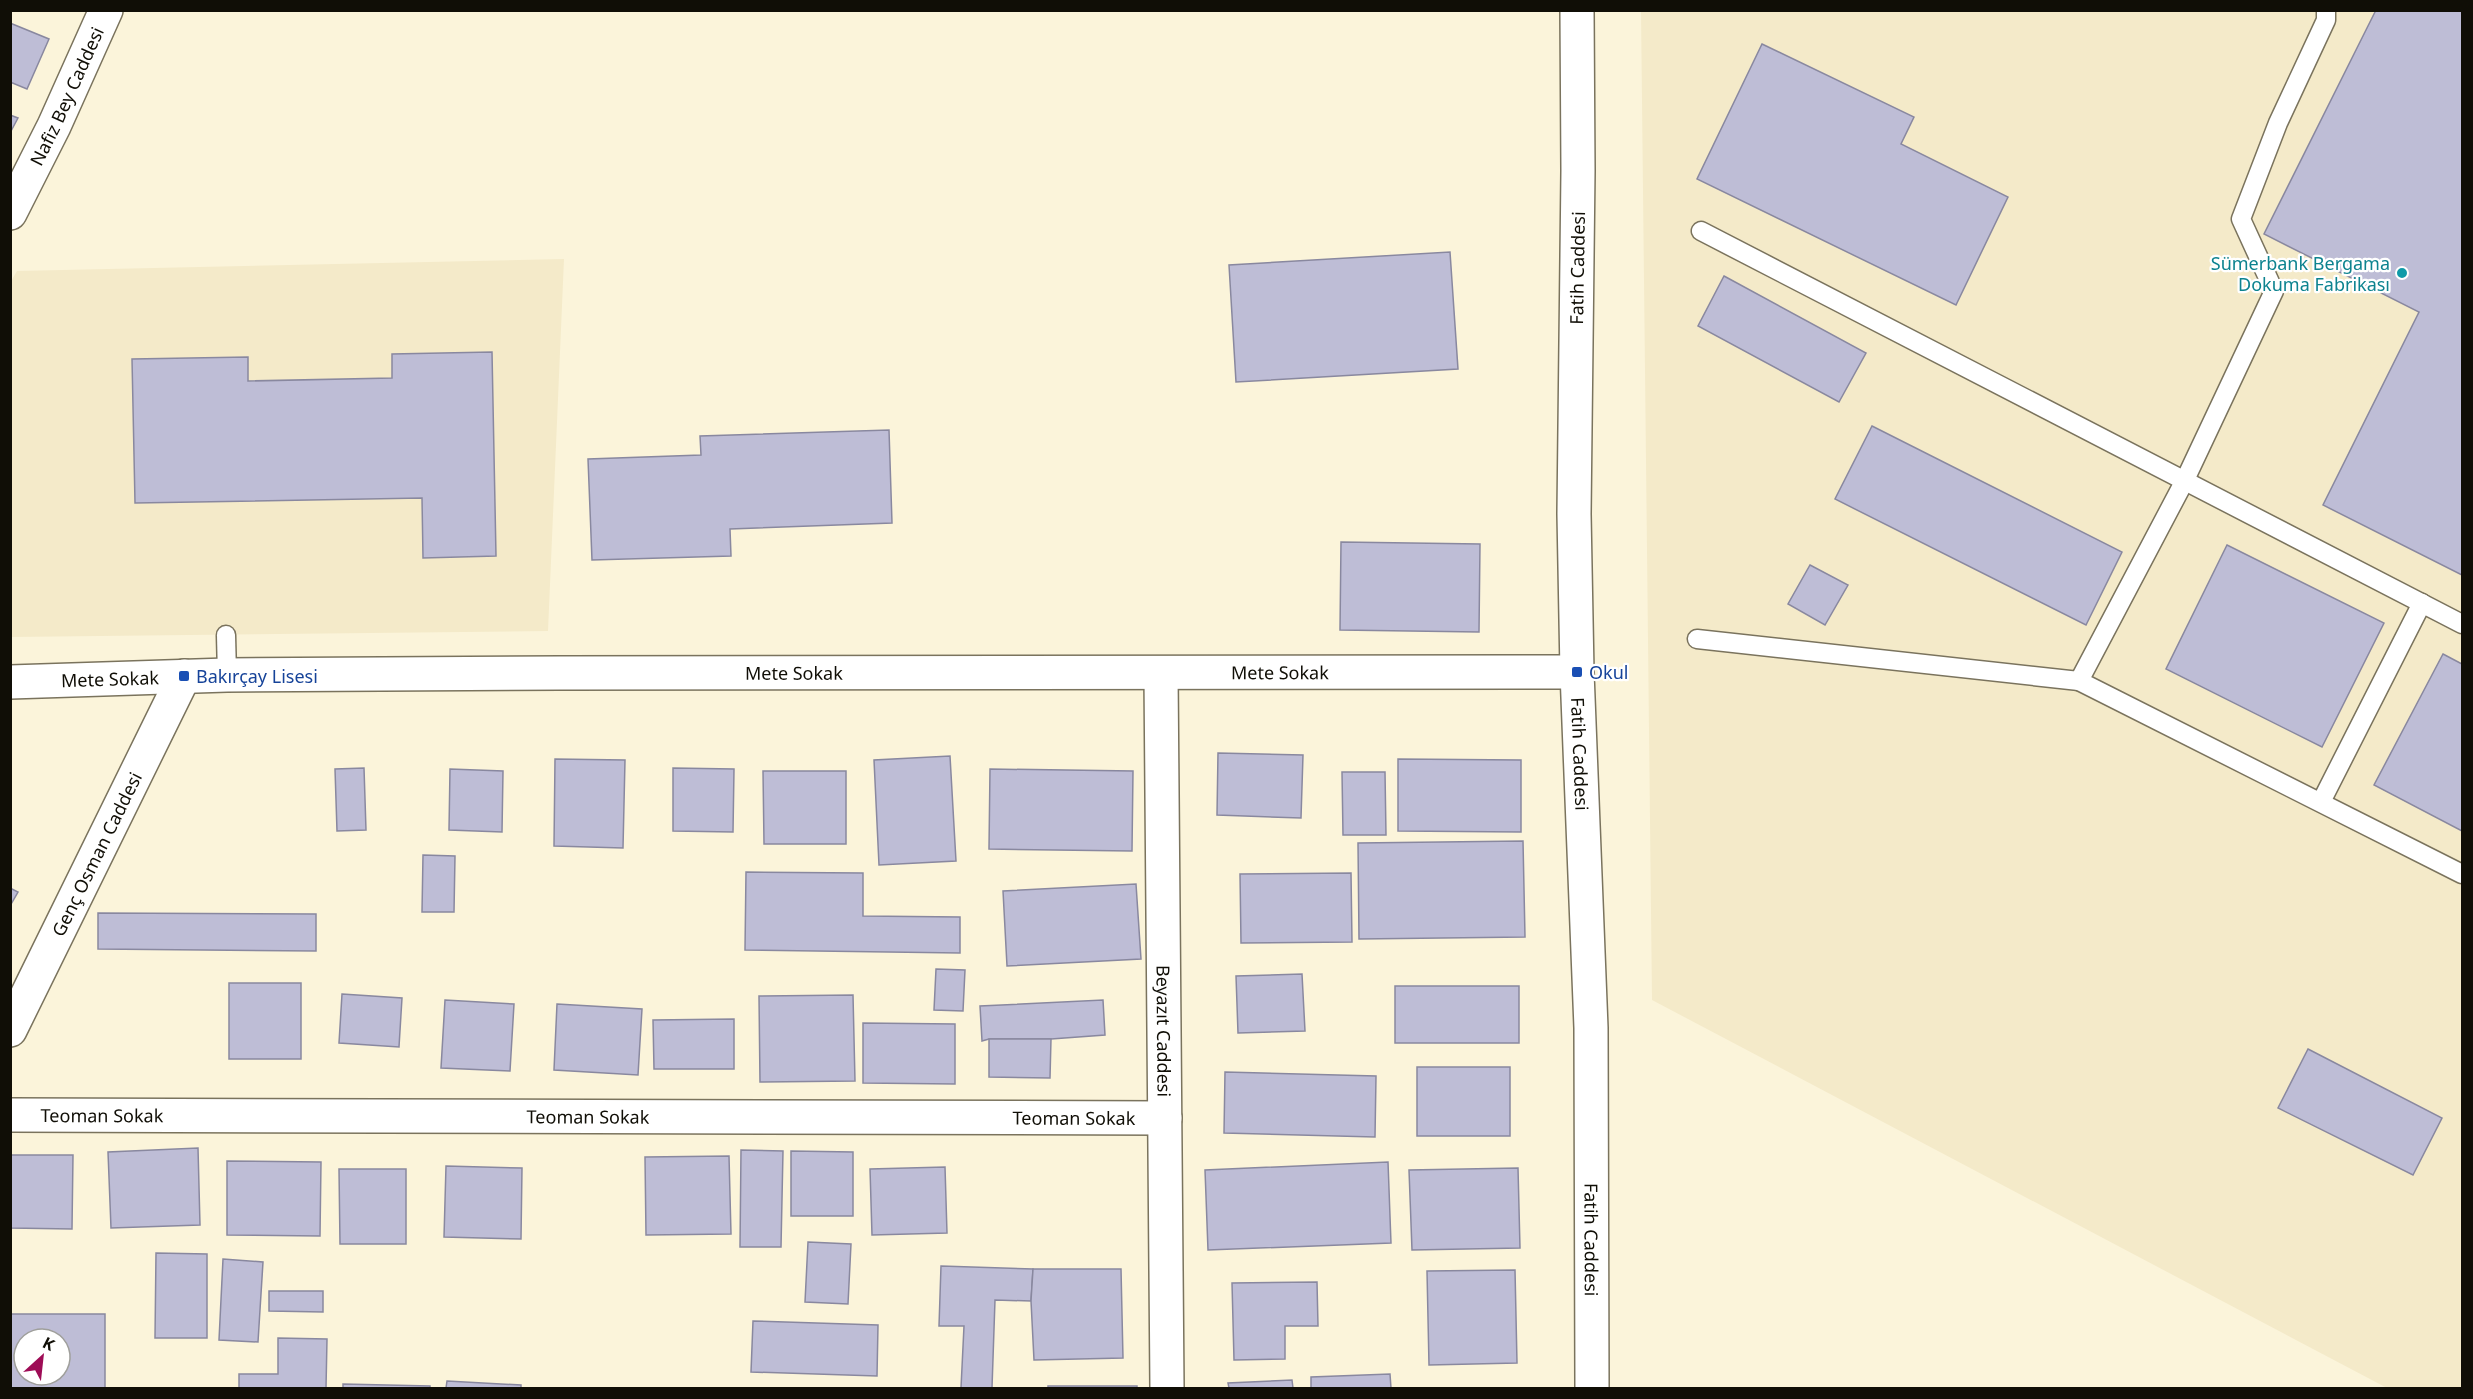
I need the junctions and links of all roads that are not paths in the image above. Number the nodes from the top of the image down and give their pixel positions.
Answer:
1 (106, 10) edge
2 (1577, 10) edge
3 (2326, 10) edge
4 (12, 206) edge
5 (1701, 231) dead end
6 (2184, 482) junction
7 (2422, 603) junction
8 (2463, 624) edge
9 (226, 635) dead end
10 (1697, 639) dead end
11 (1578, 672) junction
12 (1161, 674) junction
13 (227, 675) junction
14 (184, 676) junction
15 (2079, 681) junction
16 (10, 682) edge
17 (2321, 802) junction
18 (2463, 874) edge
19 (10, 1030) edge
20 (10, 1115) edge
21 (1165, 1118) junction
22 (1167, 1389) edge
23 (1592, 1389) edge

1 - 4 street, Nafiz Bey Caddesi
2 - 11 street, Fatih Caddesi
3 - 6 lane
5 - 6 lane
6 - 7 lane
6 - 15 lane
7 - 8 lane
7 - 17 lane
9 - 13 lane
10 - 15 lane
11 - 12 street, Mete Sokak
11 - 23 street, Fatih Caddesi
12 - 13 street, Mete Sokak
12 - 21 street, Beyazıt Caddesi
13 - 14 street, Mete Sokak
14 - 16 street, Mete Sokak
14 - 19 street, Genç Osman Caddesi
15 - 17 lane
17 - 18 lane
20 - 21 street, Teoman Sokak
21 - 22 street, Beyazıt Caddesi

